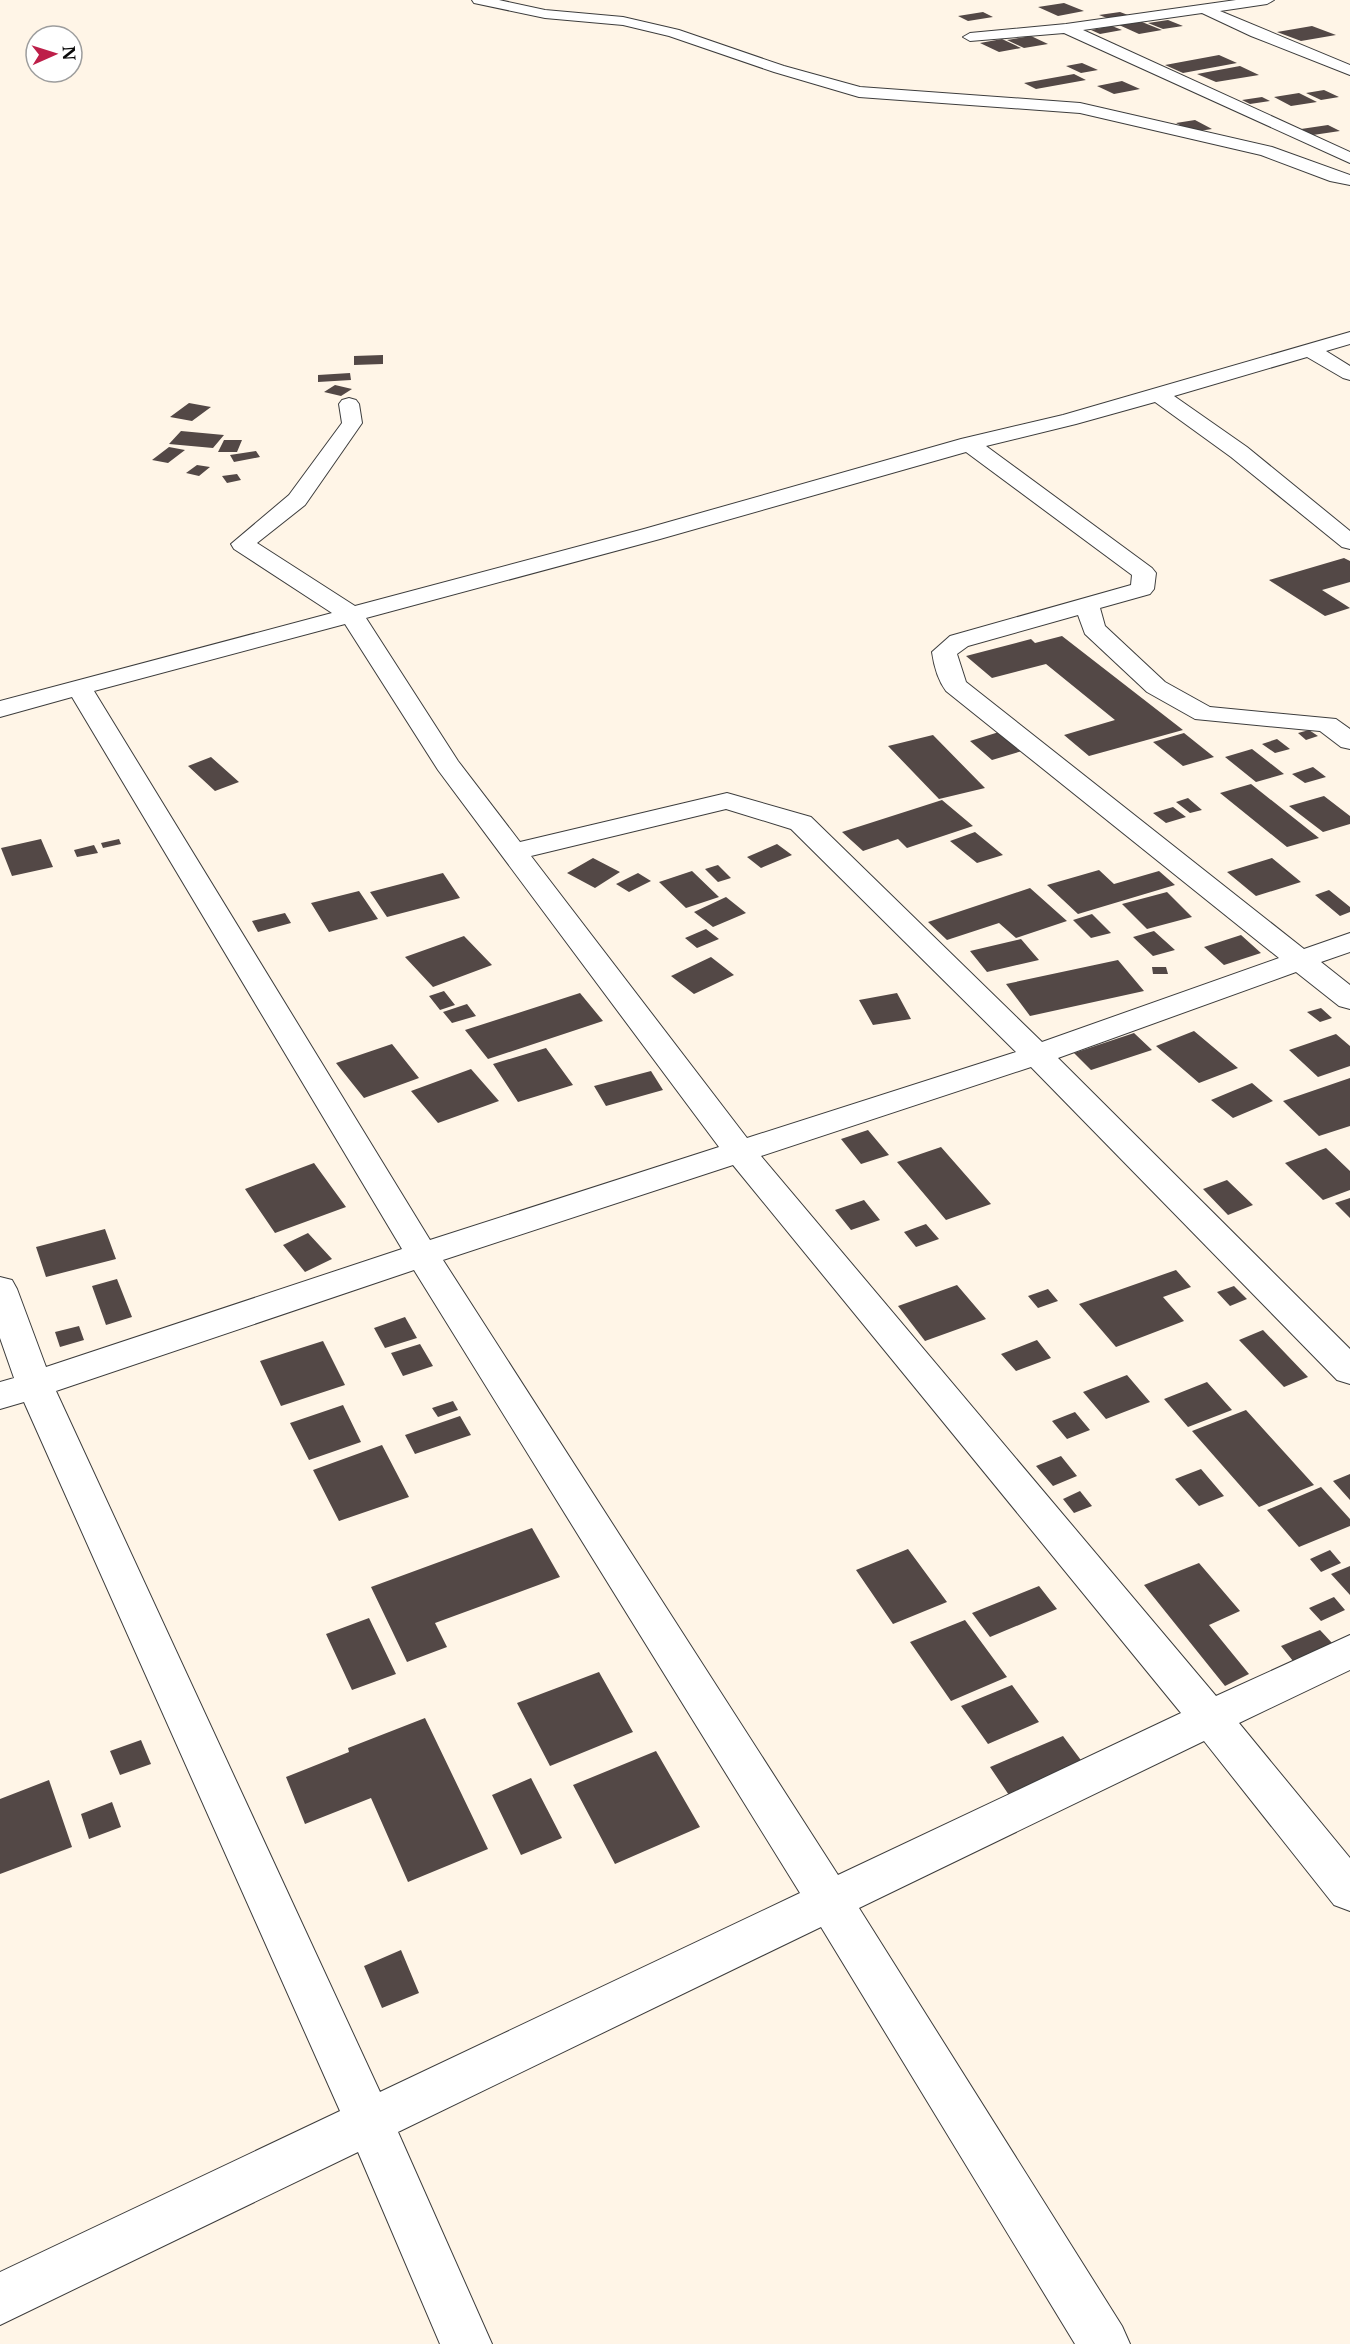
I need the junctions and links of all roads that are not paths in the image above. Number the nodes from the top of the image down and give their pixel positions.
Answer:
1 (479, 0) edge
2 (1184, 0) edge
3 (1267, 0) edge
4 (1202, 8) junction
5 (1066, 28) junction
6 (970, 37) dead end
7 (1350, 70) edge
8 (1350, 158) edge
9 (1350, 180) edge
10 (1350, 338) edge
11 (1308, 349) junction
12 (1350, 374) edge
13 (1156, 393) junction
14 (349, 404) dead end
15 (969, 444) junction
16 (1348, 539) edge
17 (1087, 604) junction
18 (352, 615) junction
19 (80, 688) junction
20 (0, 709) edge
21 (1350, 741) edge
22 (513, 852) junction
23 (1350, 942) edge
24 (1300, 959) junction
25 (1350, 1000) edge
26 (1037, 1055) junction
27 (740, 1152) junction
28 (422, 1255) junction
29 (0, 1290) edge
30 (1350, 1371) edge
31 (17, 1389) edge
32 (1350, 1651) edge
33 (1210, 1718) junction
34 (1350, 1891) edge
35 (830, 1901) junction
36 (369, 2122) junction
37 (0, 2300) edge
38 (466, 2344) edge
39 (1104, 2344) edge

1 - 9 street
2 - 4 street
3 - 4 street
4 - 5 street
4 - 7 street
5 - 6 street
5 - 8 street
10 - 11 street
11 - 12 street
11 - 13 street
13 - 15 street
13 - 16 street
14 - 18 street
15 - 17 street
15 - 18 street
17 - 21 street
17 - 24 street
18 - 19 street
18 - 22 street
19 - 20 street
19 - 28 street
22 - 26 street
22 - 27 street
23 - 24 street
24 - 25 street
24 - 26 street
26 - 27 street
26 - 30 street
27 - 28 street
27 - 33 street
28 - 31 street
28 - 35 street
29 - 31 street
31 - 36 street
32 - 33 street
33 - 34 street
33 - 35 street
35 - 36 street
35 - 39 street
36 - 37 street
36 - 38 street

